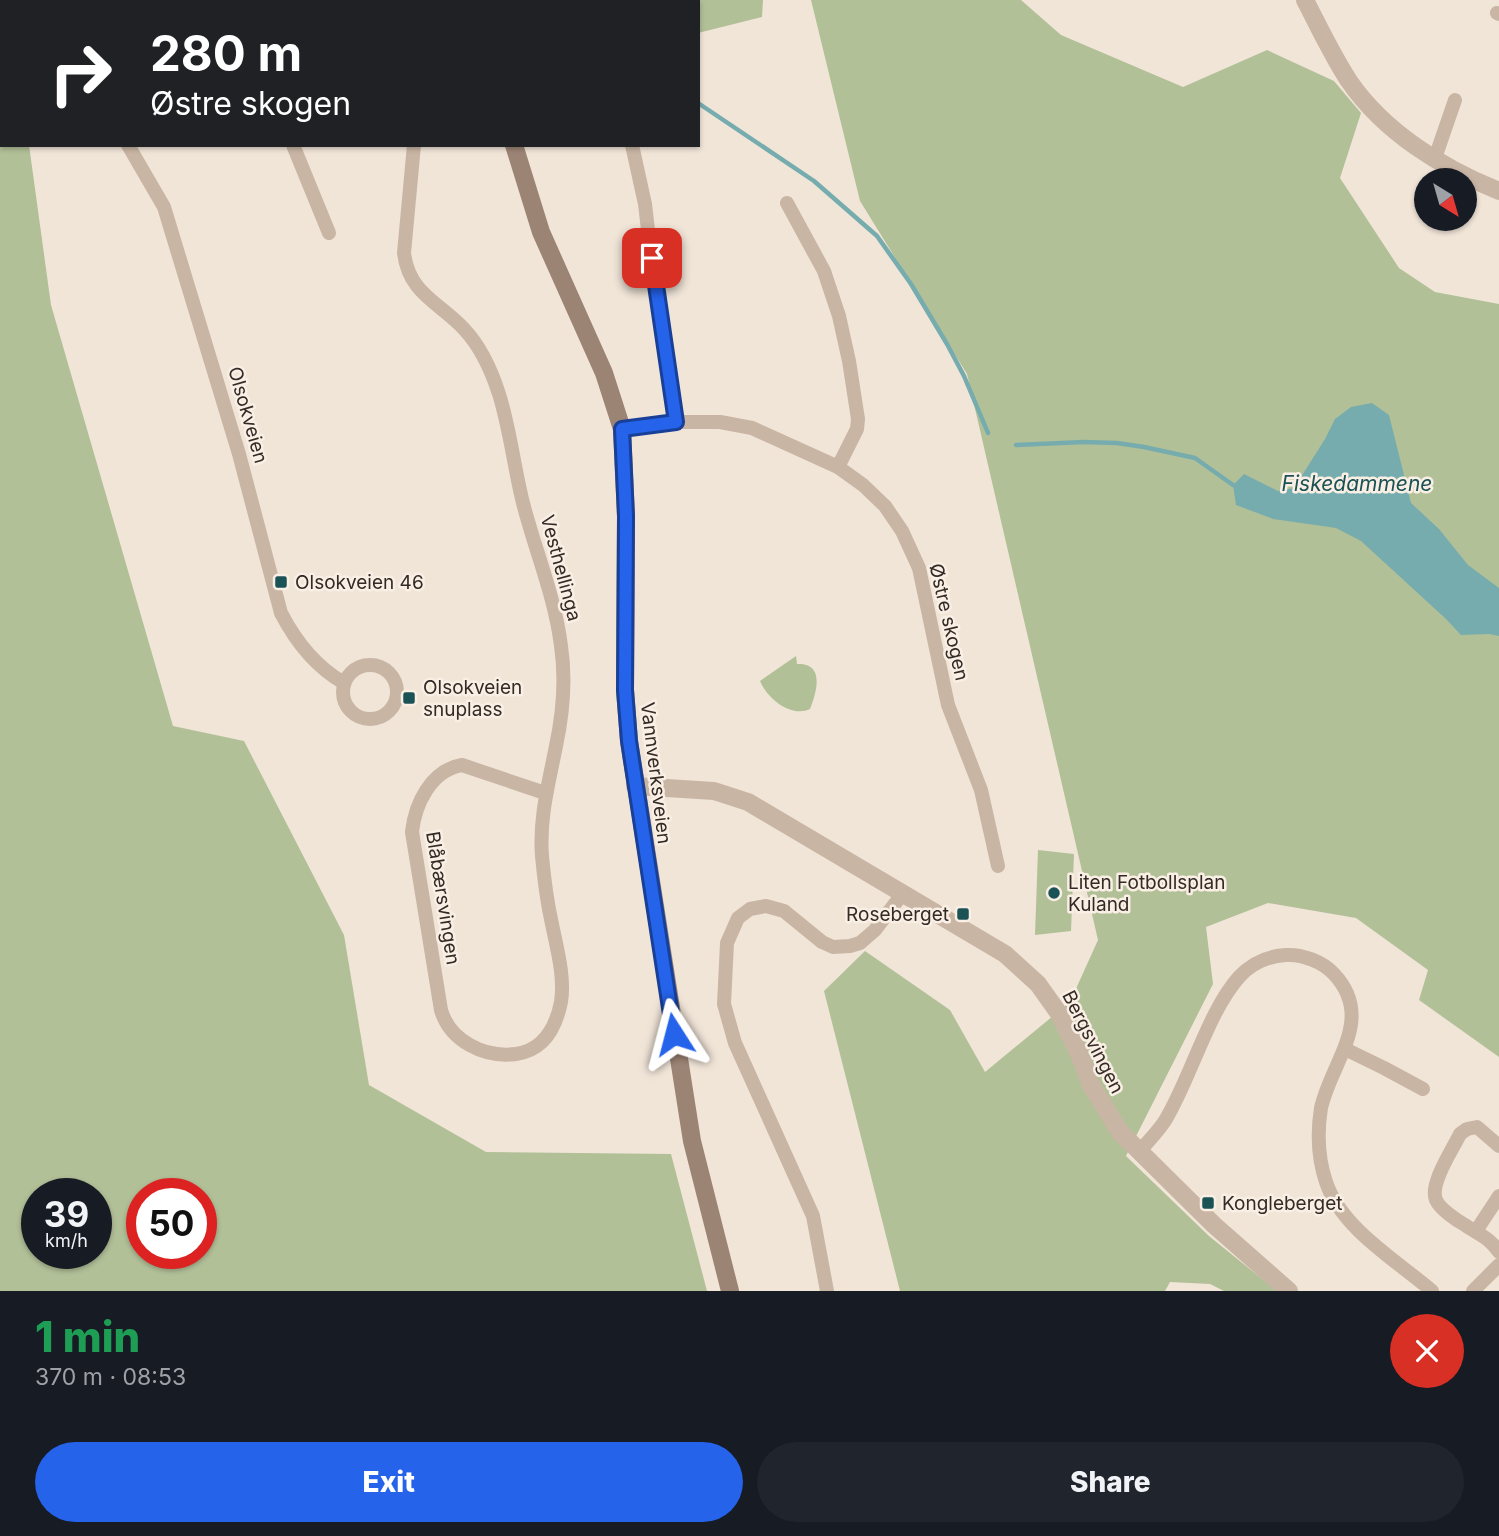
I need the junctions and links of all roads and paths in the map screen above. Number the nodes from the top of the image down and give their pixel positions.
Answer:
1 (1305, 0) edge
2 (1455, 100) dead end
3 (129, 147) edge
4 (294, 147) edge
5 (414, 147) edge
6 (515, 147) edge
7 (632, 147) edge
8 (1435, 158) junction
9 (1499, 191) edge
10 (787, 203) dead end
11 (329, 233) dead end
12 (676, 422) junction
13 (622, 429) junction
14 (838, 467) junction
15 (344, 683) dead end
16 (635, 786) junction
17 (545, 793) junction
18 (999, 866) dead end
19 (903, 893) junction
20 (552, 1032) joint
21 (1345, 1049) junction
22 (1423, 1089) dead end
23 (1499, 1146) edge
24 (1139, 1152) junction
25 (1499, 1196) edge
26 (1476, 1231) junction
27 (1499, 1252) edge
28 (1499, 1265) edge
29 (730, 1291) edge
30 (827, 1291) edge
31 (1289, 1291) edge
32 (1432, 1291) edge
33 (1474, 1291) edge

1 - 8 street
2 - 8 street
3 - 15 street, Olsokveien
4 - 11 street
5 - 17 street, Vesthellinga
6 - 13 main road, Vannverksveien
7 - 12 street
8 - 9 street
10 - 14 street
12 - 13 street, Østre skogen
12 - 14 street, Østre skogen
13 - 16 main road, Vannverksveien
14 - 18 street, Østre skogen
16 - 19 street, Bergsvingen
16 - 29 main road, Vannverksveien
17 - 20 street, Vesthellinga
17 - 20 street, Blåbærsvingen
19 - 24 street, Bergsvingen
19 - 30 street
21 - 22 street
21 - 24 street
21 - 32 street
23 - 26 street
24 - 31 street, Bergsvingen
25 - 26 street
26 - 27 street
28 - 33 street

